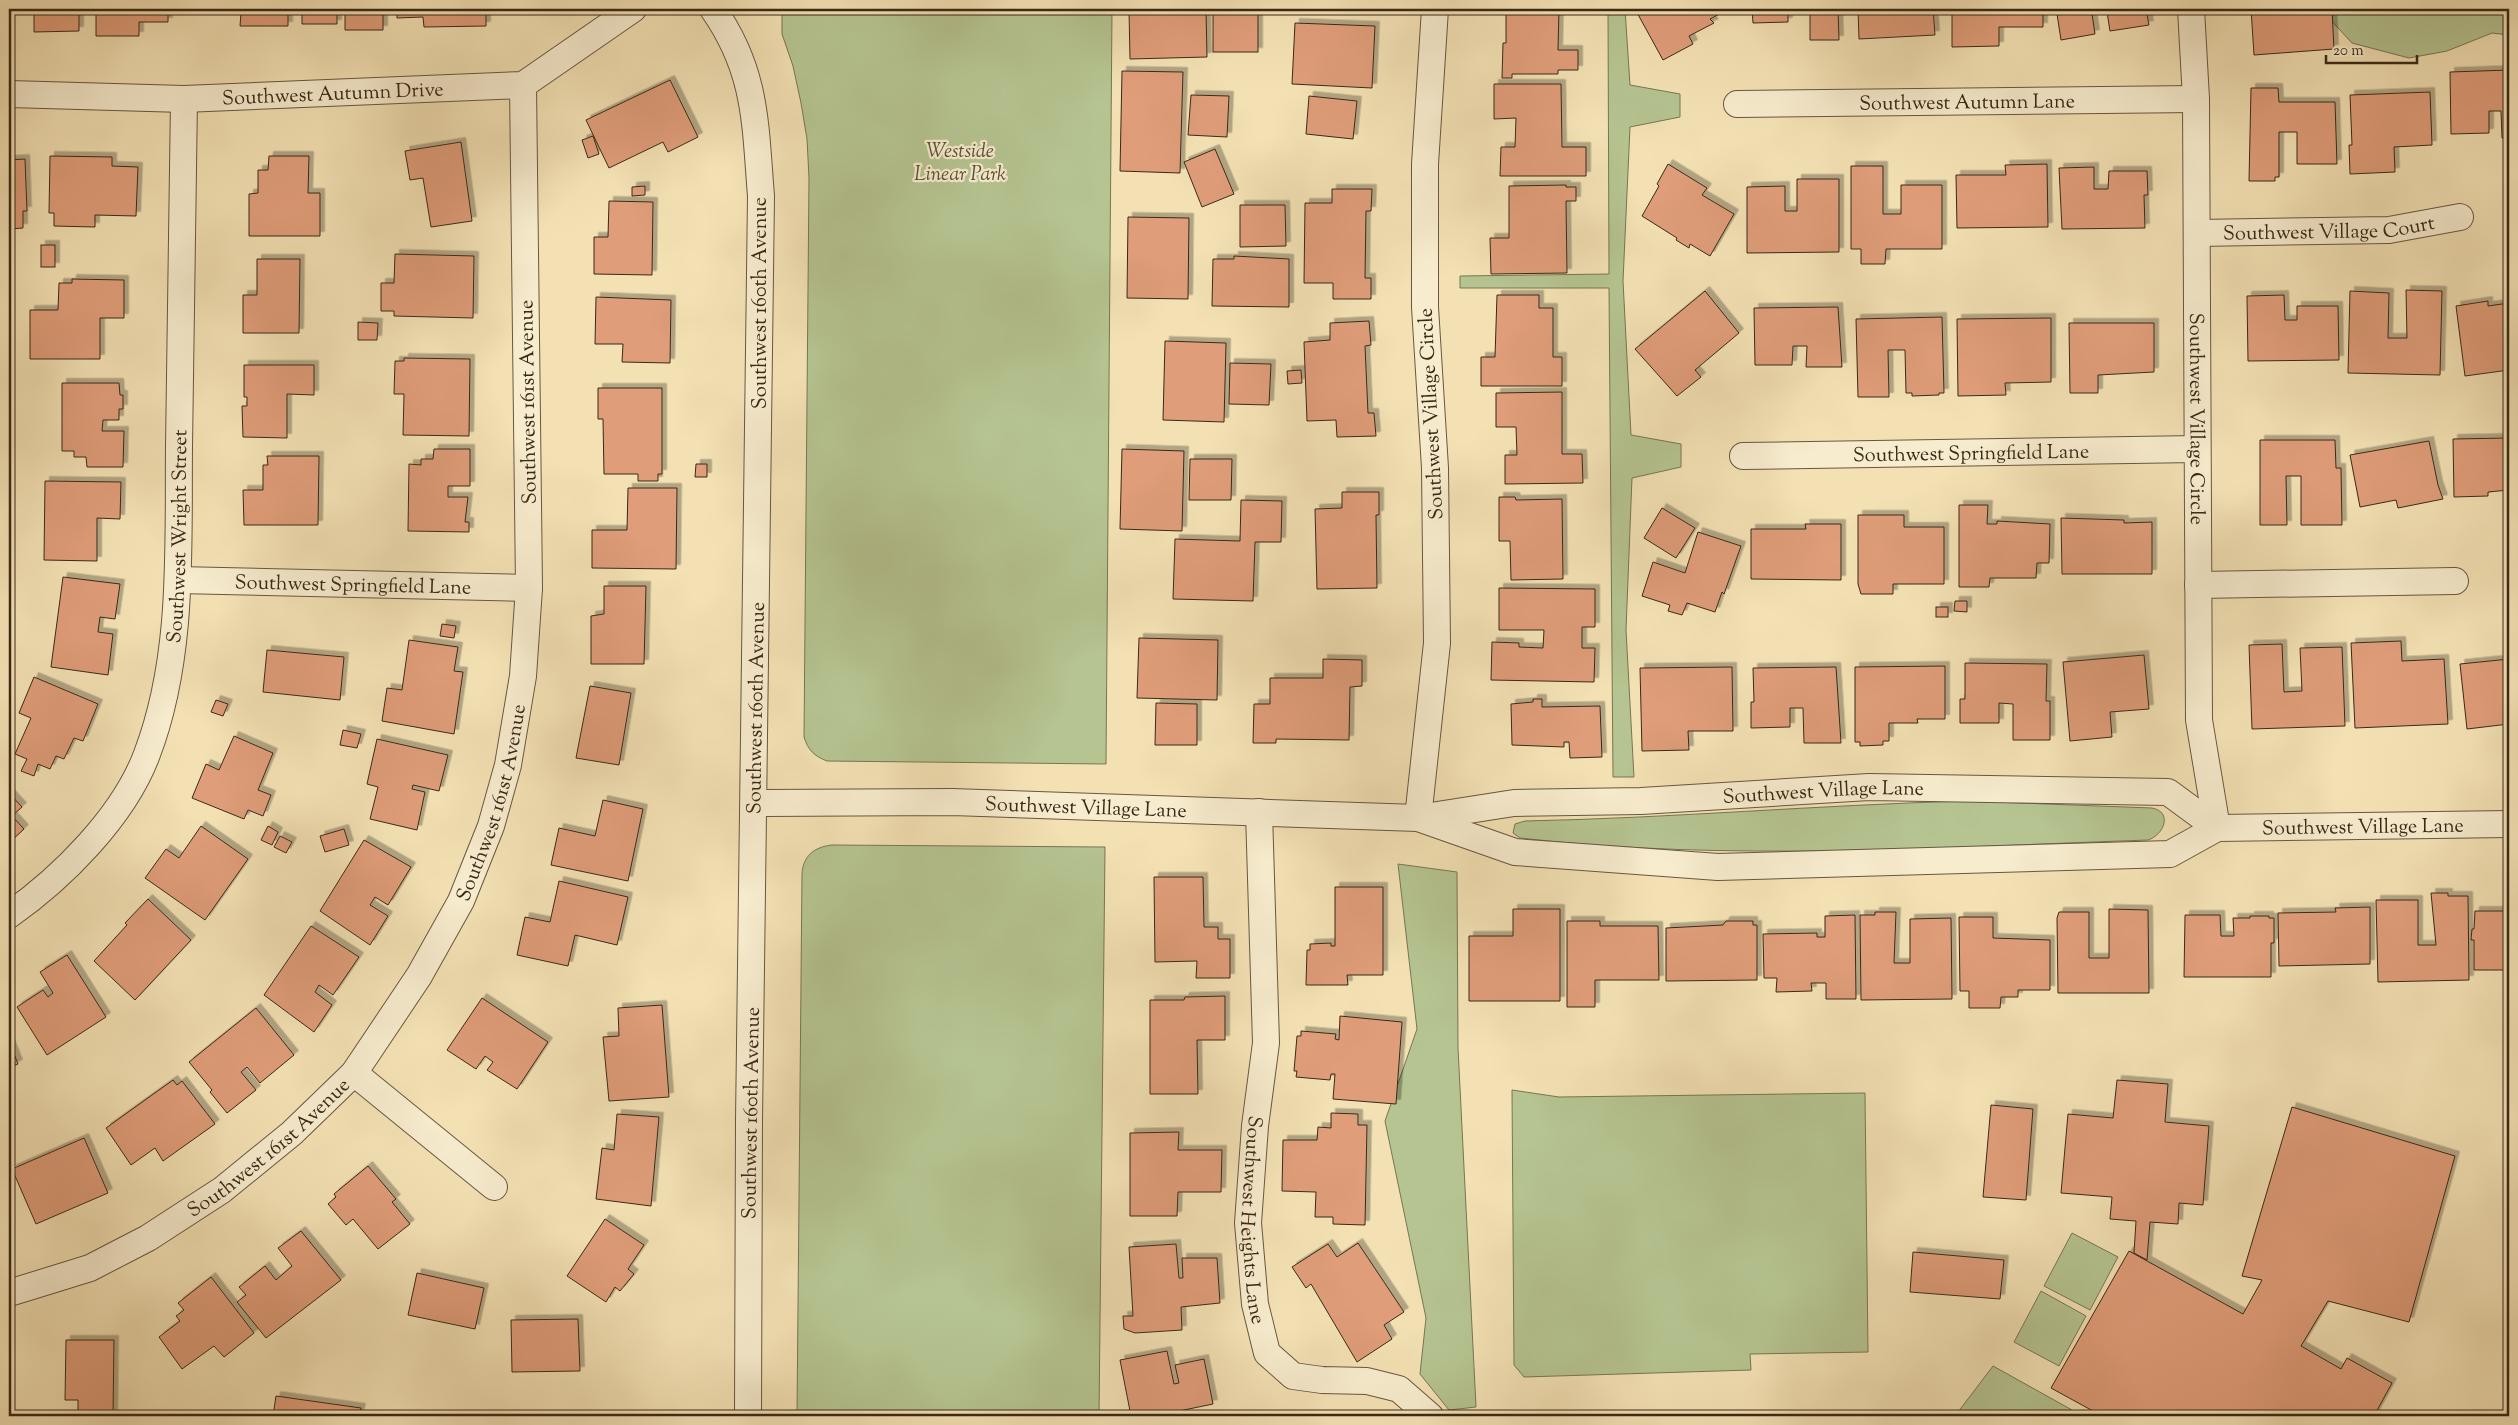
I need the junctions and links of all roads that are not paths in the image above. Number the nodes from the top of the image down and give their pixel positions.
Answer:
1 (633, 9) edge
2 (712, 9) edge
3 (1435, 9) edge
4 (2191, 9) edge
5 (523, 85) junction
6 (9, 94) edge
7 (184, 99) junction
8 (2196, 99) junction
9 (1737, 104) dead end
10 (2460, 217) dead end
11 (2197, 233) junction
12 (2197, 449) junction
13 (1743, 456) dead end
14 (178, 580) junction
15 (2455, 581) dead end
16 (2198, 585) junction
17 (529, 588) junction
18 (754, 803) junction
19 (1259, 812) junction
20 (1418, 818) junction
21 (2509, 824) edge
22 (2217, 828) junction
23 (9, 915) edge
24 (354, 1072) junction
25 (494, 1187) dead end
26 (9, 1293) edge
27 (748, 1416) edge
28 (1430, 1416) edge

1 - 5 street
2 - 18 street, Southwest 160th Avenue
3 - 20 street, Southwest Village Circle
4 - 8 street, Southwest Village Circle
5 - 7 street, Southwest Autumn Drive
5 - 17 street, Southwest 161st Avenue
6 - 7 street, Southwest Autumn Drive
7 - 14 street, Southwest Wright Street
8 - 9 street, Southwest Autumn Lane
8 - 11 street, Southwest Village Circle
10 - 11 street, Southwest Village Court
11 - 12 street, Southwest Village Circle
12 - 13 street, Southwest Springfield Lane
12 - 16 street, Southwest Village Circle
14 - 17 street, Southwest Springfield Lane
14 - 23 street, Southwest Wright Street
15 - 16 street
16 - 22 street, Southwest Village Circle
17 - 24 street, Southwest 161st Avenue
18 - 19 street, Southwest Village Lane
18 - 27 street, Southwest 160th Avenue
19 - 20 street, Southwest Village Lane
19 - 28 street, Southwest Heights Lane
20 - 22 street, Southwest Village Lane
20 - 22 street, Southwest Village Lane
21 - 22 street, Southwest Village Lane
24 - 25 street
24 - 26 street, Southwest 161st Avenue

